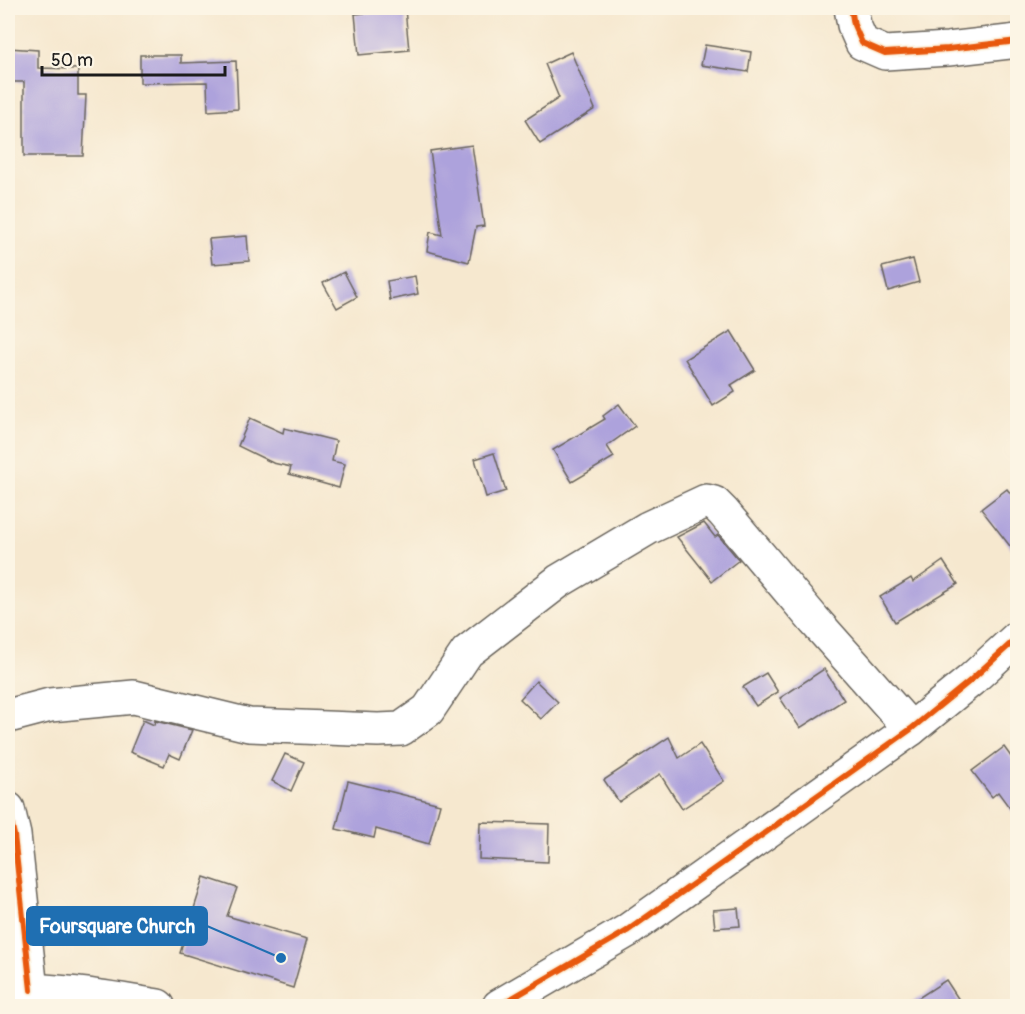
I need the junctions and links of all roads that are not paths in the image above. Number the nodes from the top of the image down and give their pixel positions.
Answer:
1 (851, 8) edge
2 (1017, 41) edge
3 (1017, 637) edge
4 (8, 716) edge
5 (911, 729) junction
6 (8, 809) edge
7 (19, 990) edge
8 (158, 1006) edge
9 (499, 1006) edge

1 - 2 street
3 - 5 street
4 - 5 street
5 - 9 street
6 - 7 street
7 - 8 street

